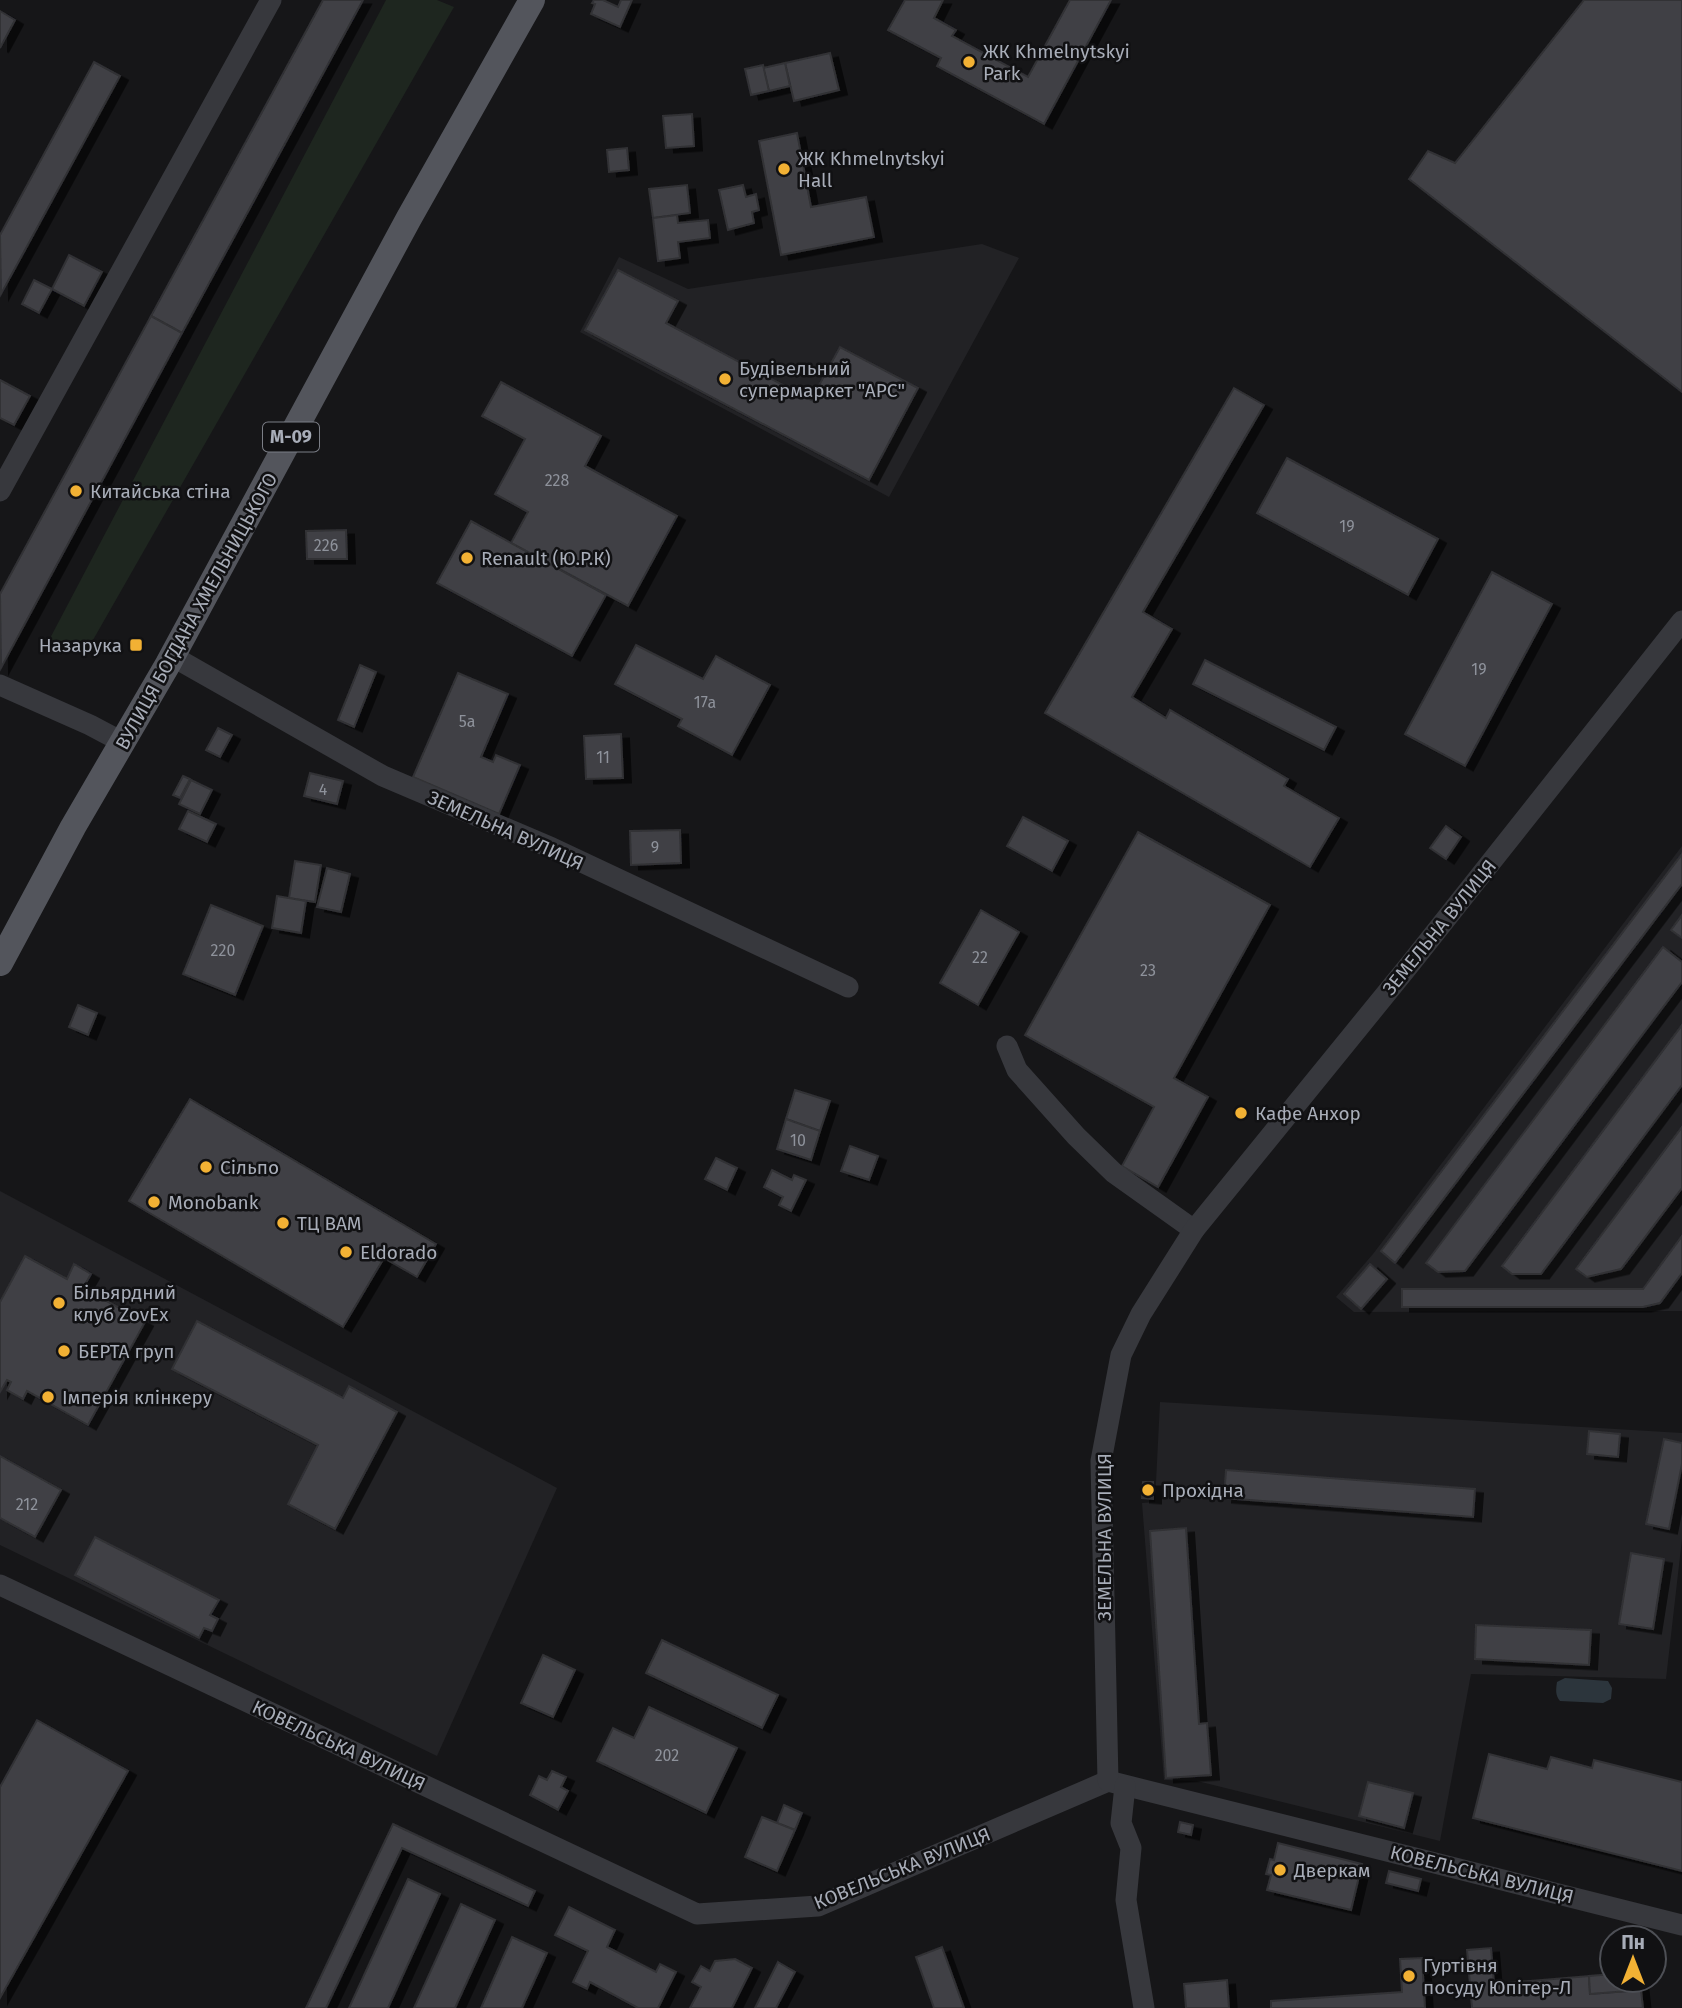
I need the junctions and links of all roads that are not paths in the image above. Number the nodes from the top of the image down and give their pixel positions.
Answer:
1 (271, 0) edge
2 (529, 1) edge
3 (0, 491) edge
4 (1682, 621) edge
5 (172, 656) junction
6 (0, 685) edge
7 (124, 743) junction
8 (0, 963) edge
9 (848, 987) dead end
10 (1007, 1046) dead end
11 (1194, 1230) junction
12 (0, 1585) edge
13 (1117, 1783) junction
14 (1682, 1924) edge
15 (1144, 2008) edge

1 - 3 street
2 - 5 main road, ВУЛИЦЯ БОГДАНА ХМЕЛЬНИЦЬКОГО / М-09
4 - 11 street, ЗЕМЕЛЬНА ВУЛИЦЯ
5 - 7 main road, ВУЛИЦЯ БОГДАНА ХМЕЛЬНИЦЬКОГО / М-09
5 - 9 street, ЗЕМЕЛЬНА ВУЛИЦЯ
6 - 7 street
7 - 8 main road, ВУЛИЦЯ БОГДАНА ХМЕЛЬНИЦЬКОГО / М-09
10 - 11 street
11 - 13 street, ЗЕМЕЛЬНА ВУЛИЦЯ
12 - 13 street, КОВЕЛЬСЬКА ВУЛИЦЯ
13 - 14 street, КОВЕЛЬСЬКА ВУЛИЦЯ
13 - 15 street, ЗЕМЕЛЬНА ВУЛИЦЯ

